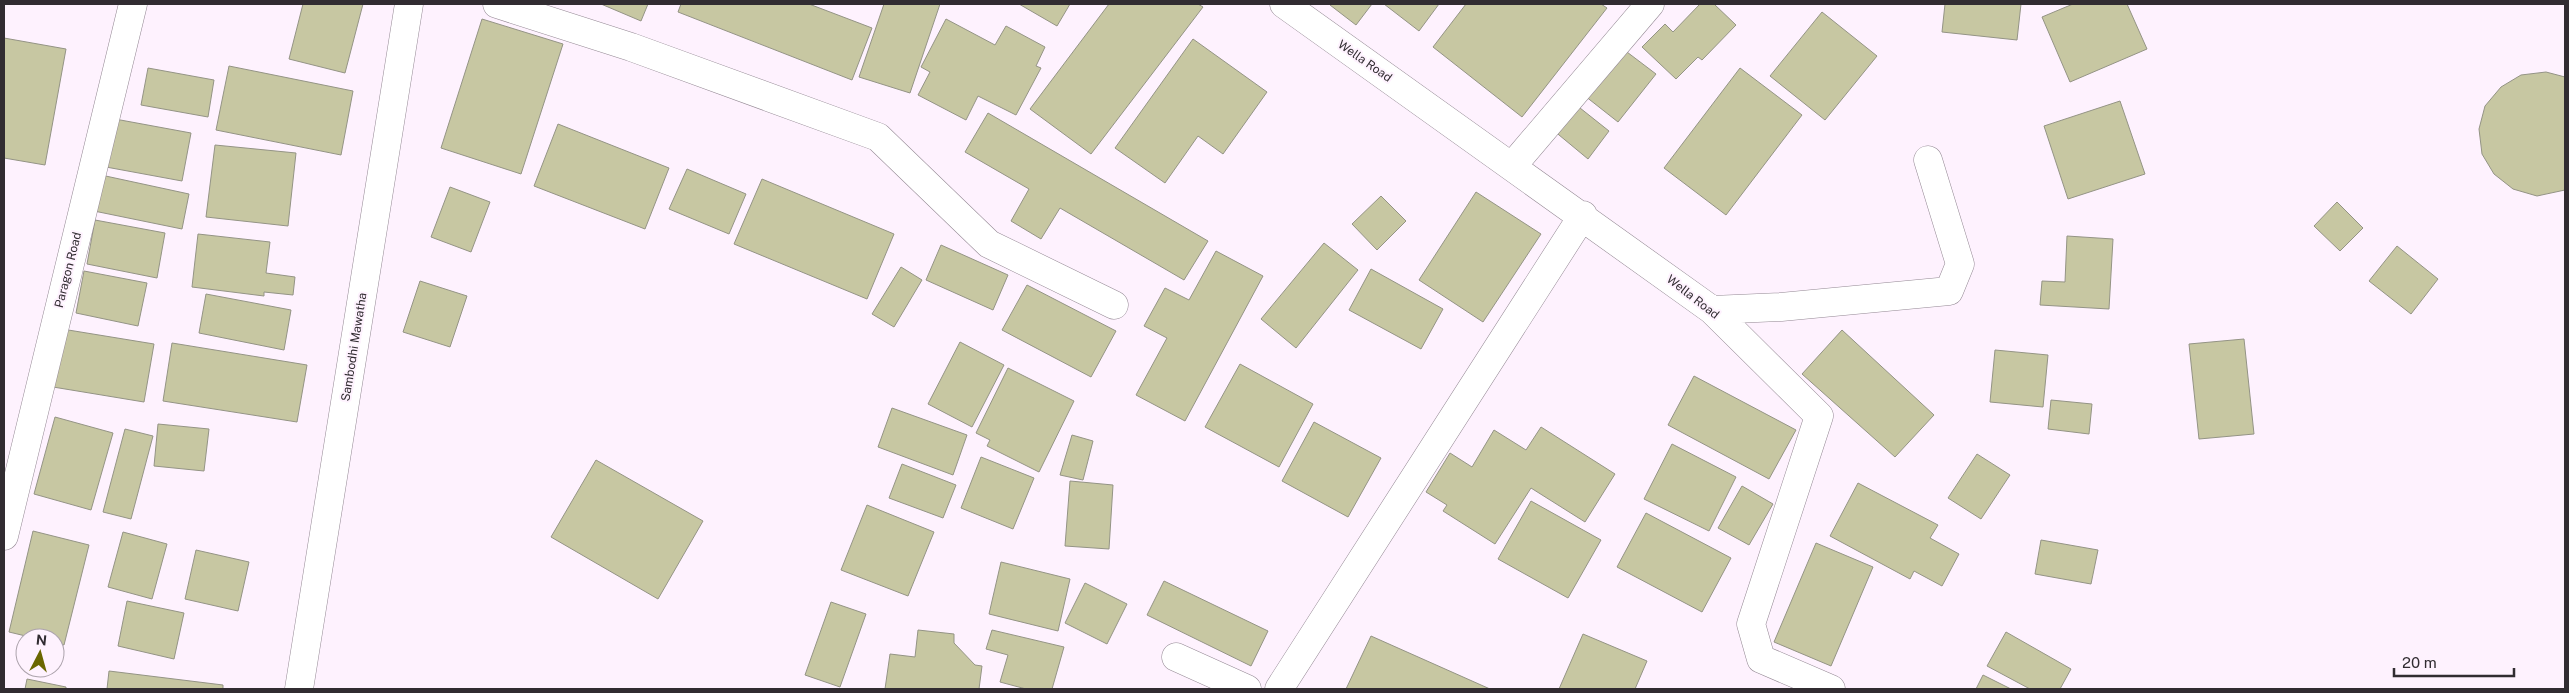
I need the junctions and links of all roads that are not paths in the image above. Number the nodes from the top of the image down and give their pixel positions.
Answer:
1 (133, 4) edge
2 (409, 4) edge
3 (497, 4) edge
4 (1284, 4) edge
5 (1650, 4) edge
6 (1928, 160) dead end
7 (1513, 166) junction
8 (1583, 216) junction
9 (1114, 305) dead end
10 (1712, 310) junction
11 (4, 536) edge
12 (1176, 657) dead end
13 (299, 689) edge
14 (1247, 689) edge
15 (1279, 689) edge
16 (1831, 689) edge

1 - 11 street, Paragon Road
2 - 13 street, Sambodhi Mawatha
3 - 9 street
4 - 7 street, Wella Road
5 - 7 street
6 - 10 street
7 - 8 street, Wella Road
8 - 10 street, Wella Road
8 - 15 street
10 - 16 street, Wella Road
12 - 14 street

